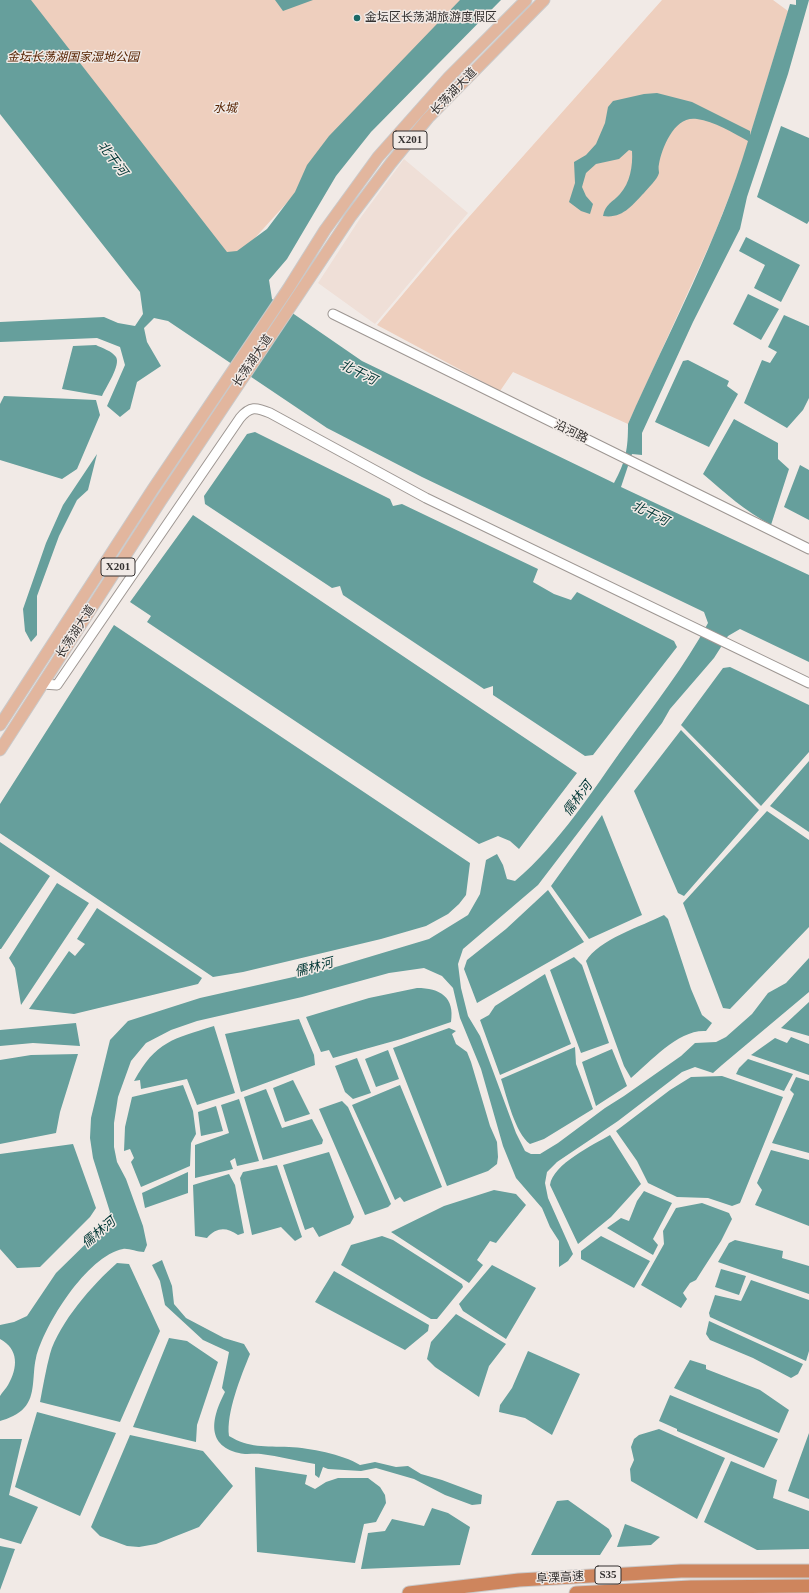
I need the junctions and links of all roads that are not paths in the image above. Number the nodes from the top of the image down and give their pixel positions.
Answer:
1 (526, 0) edge
2 (544, 0) edge
3 (292, 293) junction
4 (333, 314) dead end
5 (809, 549) edge
6 (809, 683) edge
7 (43, 684) junction
8 (0, 725) edge
9 (0, 750) edge
10 (809, 1571) edge
11 (809, 1586) edge
12 (409, 1593) edge
13 (576, 1593) edge

1 - 3 main road, 长荡湖大道 / X201
2 - 3 main road, 长荡湖大道 / X201
3 - 7 main road, 长荡湖大道 / X201
3 - 8 main road, 长荡湖大道 / X201
4 - 5 street, 沿河路
6 - 7 street
7 - 9 main road, 长荡湖大道 / X201
10 - 12 highway, 阜溧高速 / S35
11 - 13 highway, 阜溧高速 / S35

